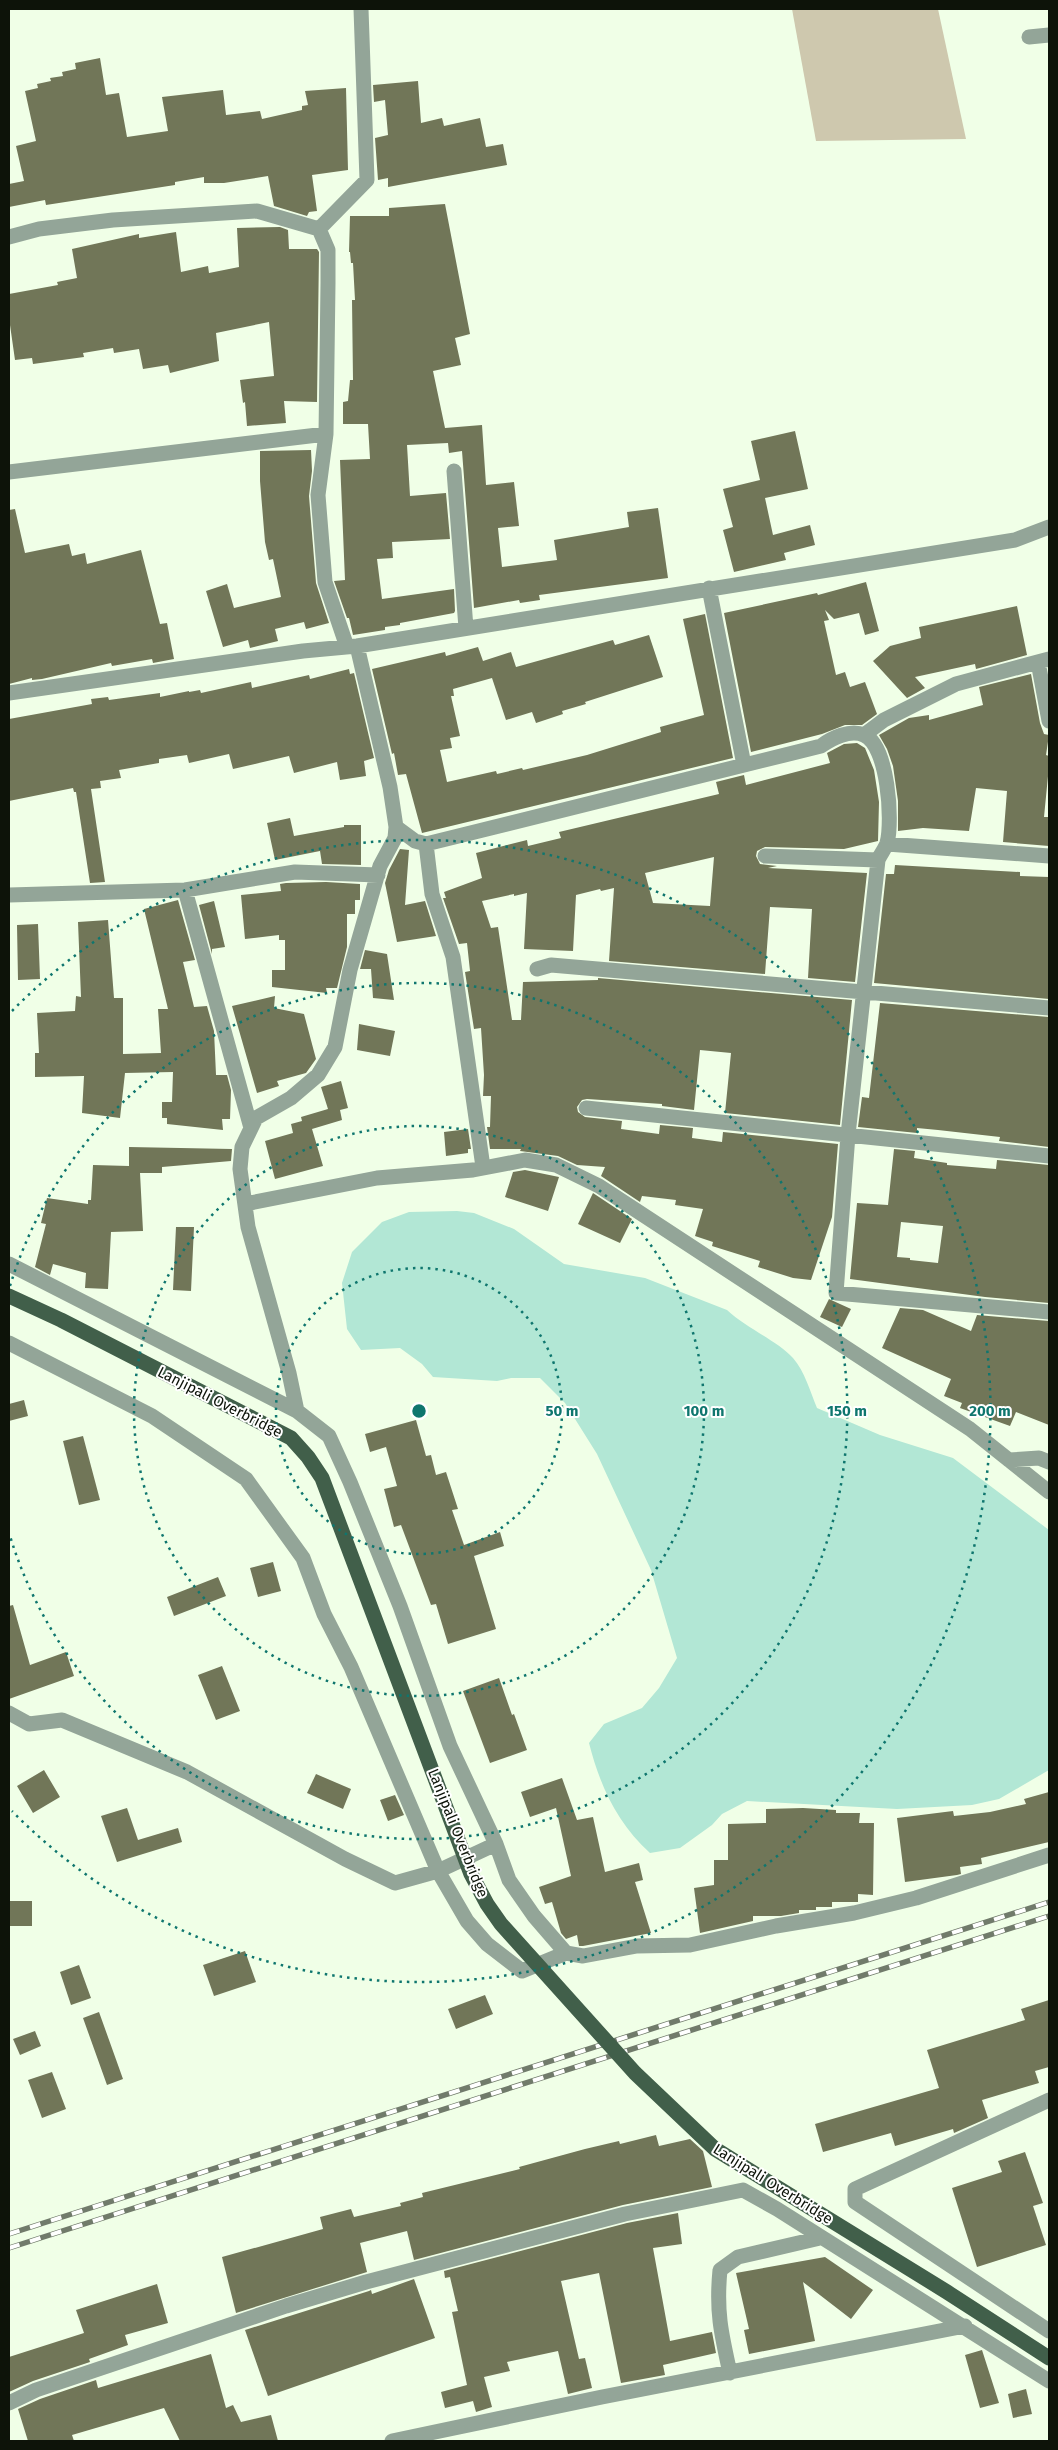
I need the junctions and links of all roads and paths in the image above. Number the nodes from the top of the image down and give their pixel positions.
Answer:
1 (361, 9) edge
2 (1049, 35) edge
3 (1029, 36) dead end
4 (319, 228) junction
5 (9, 237) edge
6 (326, 434) junction
7 (454, 471) dead end
8 (9, 472) edge
9 (1049, 527) edge
10 (709, 588) junction
11 (466, 628) junction
12 (352, 646) junction
13 (1044, 661) edge
14 (9, 693) edge
15 (1049, 721) edge
16 (864, 735) junction
17 (744, 765) junction
18 (396, 827) junction
19 (426, 844) junction
20 (887, 844) junction
21 (765, 856) dead end
22 (1049, 856) edge
23 (878, 860) junction
24 (378, 875) junction
25 (185, 890) junction
26 (9, 896) edge
27 (537, 969) dead end
28 (862, 991) junction
29 (1049, 1008) edge
30 (586, 1108) dead end
31 (251, 1128) junction
32 (848, 1135) junction
33 (1049, 1156) edge
34 (483, 1168) junction
35 (244, 1204) junction
36 (9, 1264) edge
37 (9, 1296) edge
38 (1049, 1312) edge
39 (9, 1343) edge
40 (297, 1411) junction
41 (1009, 1460) junction
42 (1049, 1462) edge
43 (1049, 1492) edge
44 (9, 1713) edge
45 (496, 1844) junction
46 (1049, 1855) edge
47 (438, 1871) junction
48 (566, 1953) junction
49 (1049, 2100) edge
50 (820, 2238) junction
51 (965, 2326) junction
52 (1049, 2331) edge
53 (1049, 2358) edge
54 (730, 2373) junction
55 (1049, 2381) edge
56 (9, 2403) edge
57 (392, 2441) edge

1 - 4 street
2 - 3 street
4 - 5 street
4 - 6 street
6 - 8 street
6 - 12 street
7 - 11 street
9 - 10 street
10 - 11 street
10 - 17 street
11 - 12 street
12 - 14 street
12 - 18 street
13 - 15 street
13 - 16 street
16 - 17 street
16 - 20 street
17 - 19 street
18 - 19 street
18 - 24 street
19 - 34 street
20 - 22 street
20 - 23 street
21 - 23 street
23 - 28 street
24 - 25 street
24 - 31 street
25 - 26 street
25 - 31 street
27 - 28 street
28 - 29 street
28 - 32 street
30 - 32 street
31 - 35 street
32 - 33 street
32 - 38 street
34 - 35 street
34 - 41 street
35 - 40 street
36 - 40 street
37 - 53 main road, Lanjipali Overbridge, bridge
39 - 47 street
40 - 45 street
41 - 42 street
41 - 43 street
44 - 47 street
45 - 47 street
45 - 48 street
46 - 48 street
47 - 48 street
49 - 52 street
50 - 51 street
50 - 54 street
50 - 56 street
51 - 54 street
51 - 55 street
54 - 57 street

